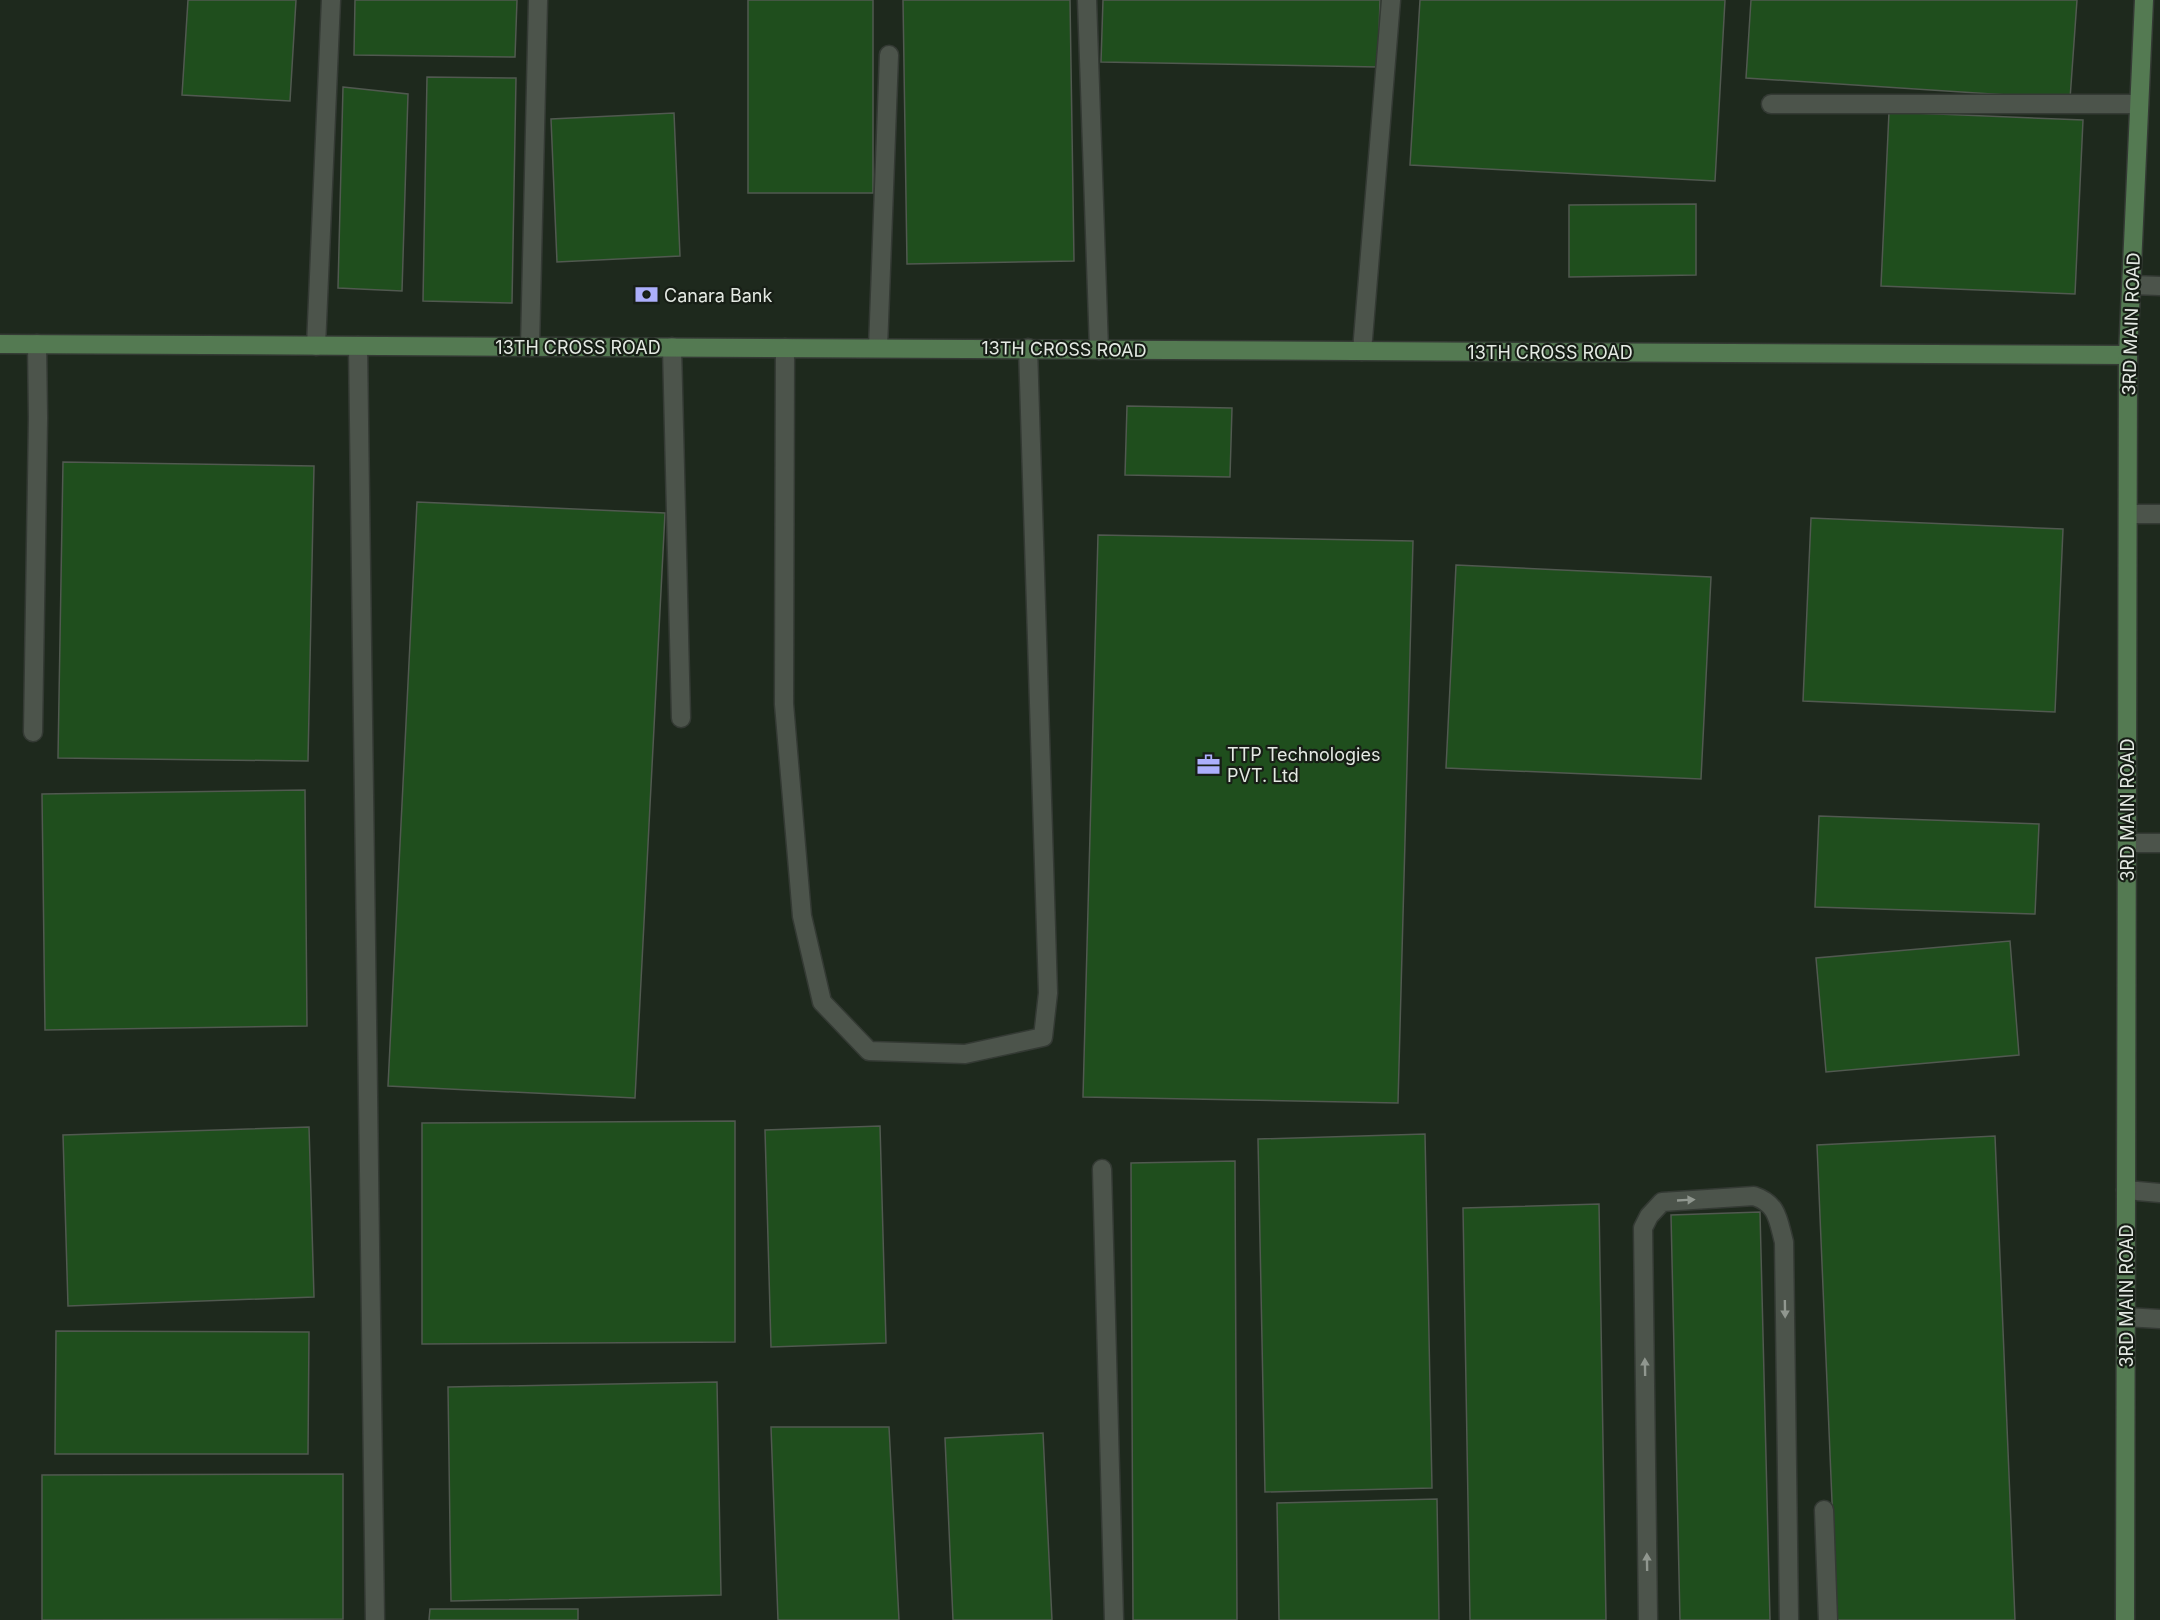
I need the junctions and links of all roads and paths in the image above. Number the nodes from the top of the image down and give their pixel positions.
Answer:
1 (331, 0) edge
2 (538, 0) edge
3 (1087, 0) edge
4 (1391, 0) edge
5 (2144, 0) edge
6 (889, 55) dead end
7 (1771, 104) dead end
8 (2139, 104) junction
9 (2132, 285) junction
10 (2160, 286) edge
11 (0, 344) edge
12 (37, 344) junction
13 (316, 346) junction
14 (358, 346) junction
15 (530, 347) junction
16 (672, 347) junction
17 (785, 348) junction
18 (878, 348) junction
19 (1028, 348) junction
20 (1099, 350) junction
21 (1362, 351) junction
22 (2128, 355) junction
23 (2128, 514) junction
24 (2160, 514) edge
25 (681, 718) dead end
26 (33, 732) dead end
27 (2127, 843) junction
28 (2160, 843) edge
29 (1102, 1169) dead end
30 (2126, 1190) junction
31 (2160, 1193) edge
32 (2126, 1317) junction
33 (2160, 1319) edge
34 (1824, 1510) dead end
35 (375, 1620) edge
36 (1114, 1620) edge
37 (1648, 1620) edge
38 (1789, 1620) edge
39 (1827, 1620) edge
40 (2125, 1620) edge

1 - 13 street
2 - 15 street
3 - 20 street
4 - 21 street
5 - 8 street, 3RD MAIN ROAD
6 - 18 street
7 - 8 street
8 - 9 street, 3RD MAIN ROAD
9 - 10 street
9 - 22 street, 3RD MAIN ROAD
11 - 12 street, 13TH CROSS ROAD
12 - 13 street, 13TH CROSS ROAD
12 - 26 street
13 - 14 street, 13TH CROSS ROAD
14 - 15 street, 13TH CROSS ROAD
14 - 35 street
15 - 16 street, 13TH CROSS ROAD
16 - 17 street, 13TH CROSS ROAD
16 - 25 street
17 - 18 street, 13TH CROSS ROAD
17 - 19 street
18 - 19 street, 13TH CROSS ROAD
19 - 20 street, 13TH CROSS ROAD
20 - 21 street, 13TH CROSS ROAD
21 - 22 street, 13TH CROSS ROAD
22 - 23 street, 3RD MAIN ROAD
23 - 24 street
23 - 27 street, 3RD MAIN ROAD
27 - 28 street
27 - 30 street, 3RD MAIN ROAD
29 - 36 street
30 - 31 street
30 - 32 street, 3RD MAIN ROAD
32 - 33 street
32 - 40 street, 3RD MAIN ROAD
34 - 39 street
37 -> 38 street

